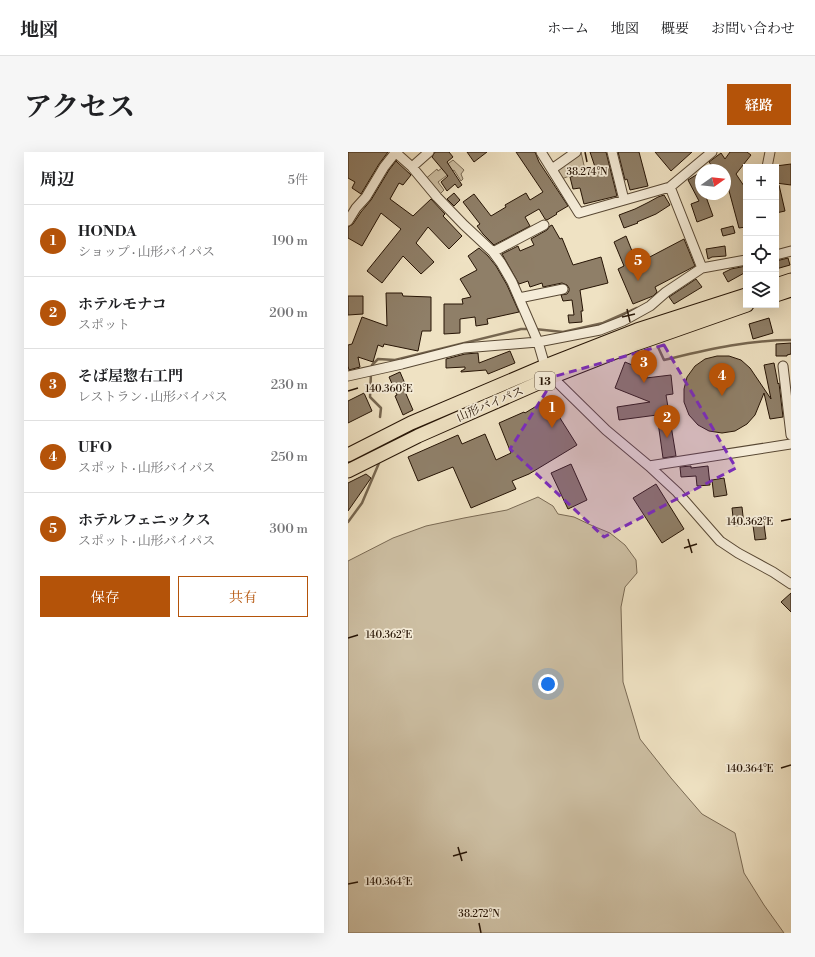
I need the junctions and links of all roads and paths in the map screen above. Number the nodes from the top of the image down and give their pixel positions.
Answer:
1 (395, 152) edge
2 (429, 152) edge
3 (541, 152) edge
4 (576, 152) edge
5 (612, 152) edge
6 (712, 152) edge
7 (770, 152) edge
8 (768, 164) edge
9 (412, 167) junction
10 (552, 169) junction
11 (670, 187) junction
12 (624, 200) junction
13 (348, 221) edge
14 (544, 225) dead end
15 (791, 251) edge
16 (493, 252) junction
17 (779, 254) edge
18 (743, 261) edge
19 (702, 268) junction
20 (791, 280) edge
21 (779, 284) edge
22 (563, 289) dead end
23 (791, 290) edge
24 (779, 294) edge
25 (743, 296) edge
26 (519, 298) junction
27 (743, 306) edge
28 (538, 342) junction
29 (545, 366) junction
30 (783, 366) dead end
31 (348, 376) edge
32 (552, 377) junction
33 (791, 434) edge
34 (791, 444) edge
35 (348, 455) edge
36 (649, 466) junction
37 (348, 471) edge
38 (791, 584) edge

1 - 9 street
1 - 13 street
2 - 9 street
3 - 10 street
4 - 10 street
5 - 12 street
6 - 11 street
7 - 8 street
9 - 16 street
10 - 12 street
11 - 12 street
11 - 19 street
14 - 16 street
15 - 17 street
16 - 26 street
18 - 19 street
19 - 28 street
20 - 21 highway
22 - 26 street
23 - 24 highway
25 - 29 highway, 山形バイパス / 13
26 - 28 street
27 - 32 highway, 山形バイパス / 13
28 - 29 street
28 - 31 street
29 - 32 street
29 - 35 highway, 山形バイパス / 13
30 - 33 street
32 - 36 street
32 - 37 highway, 山形バイパス / 13
34 - 36 street
36 - 38 street

